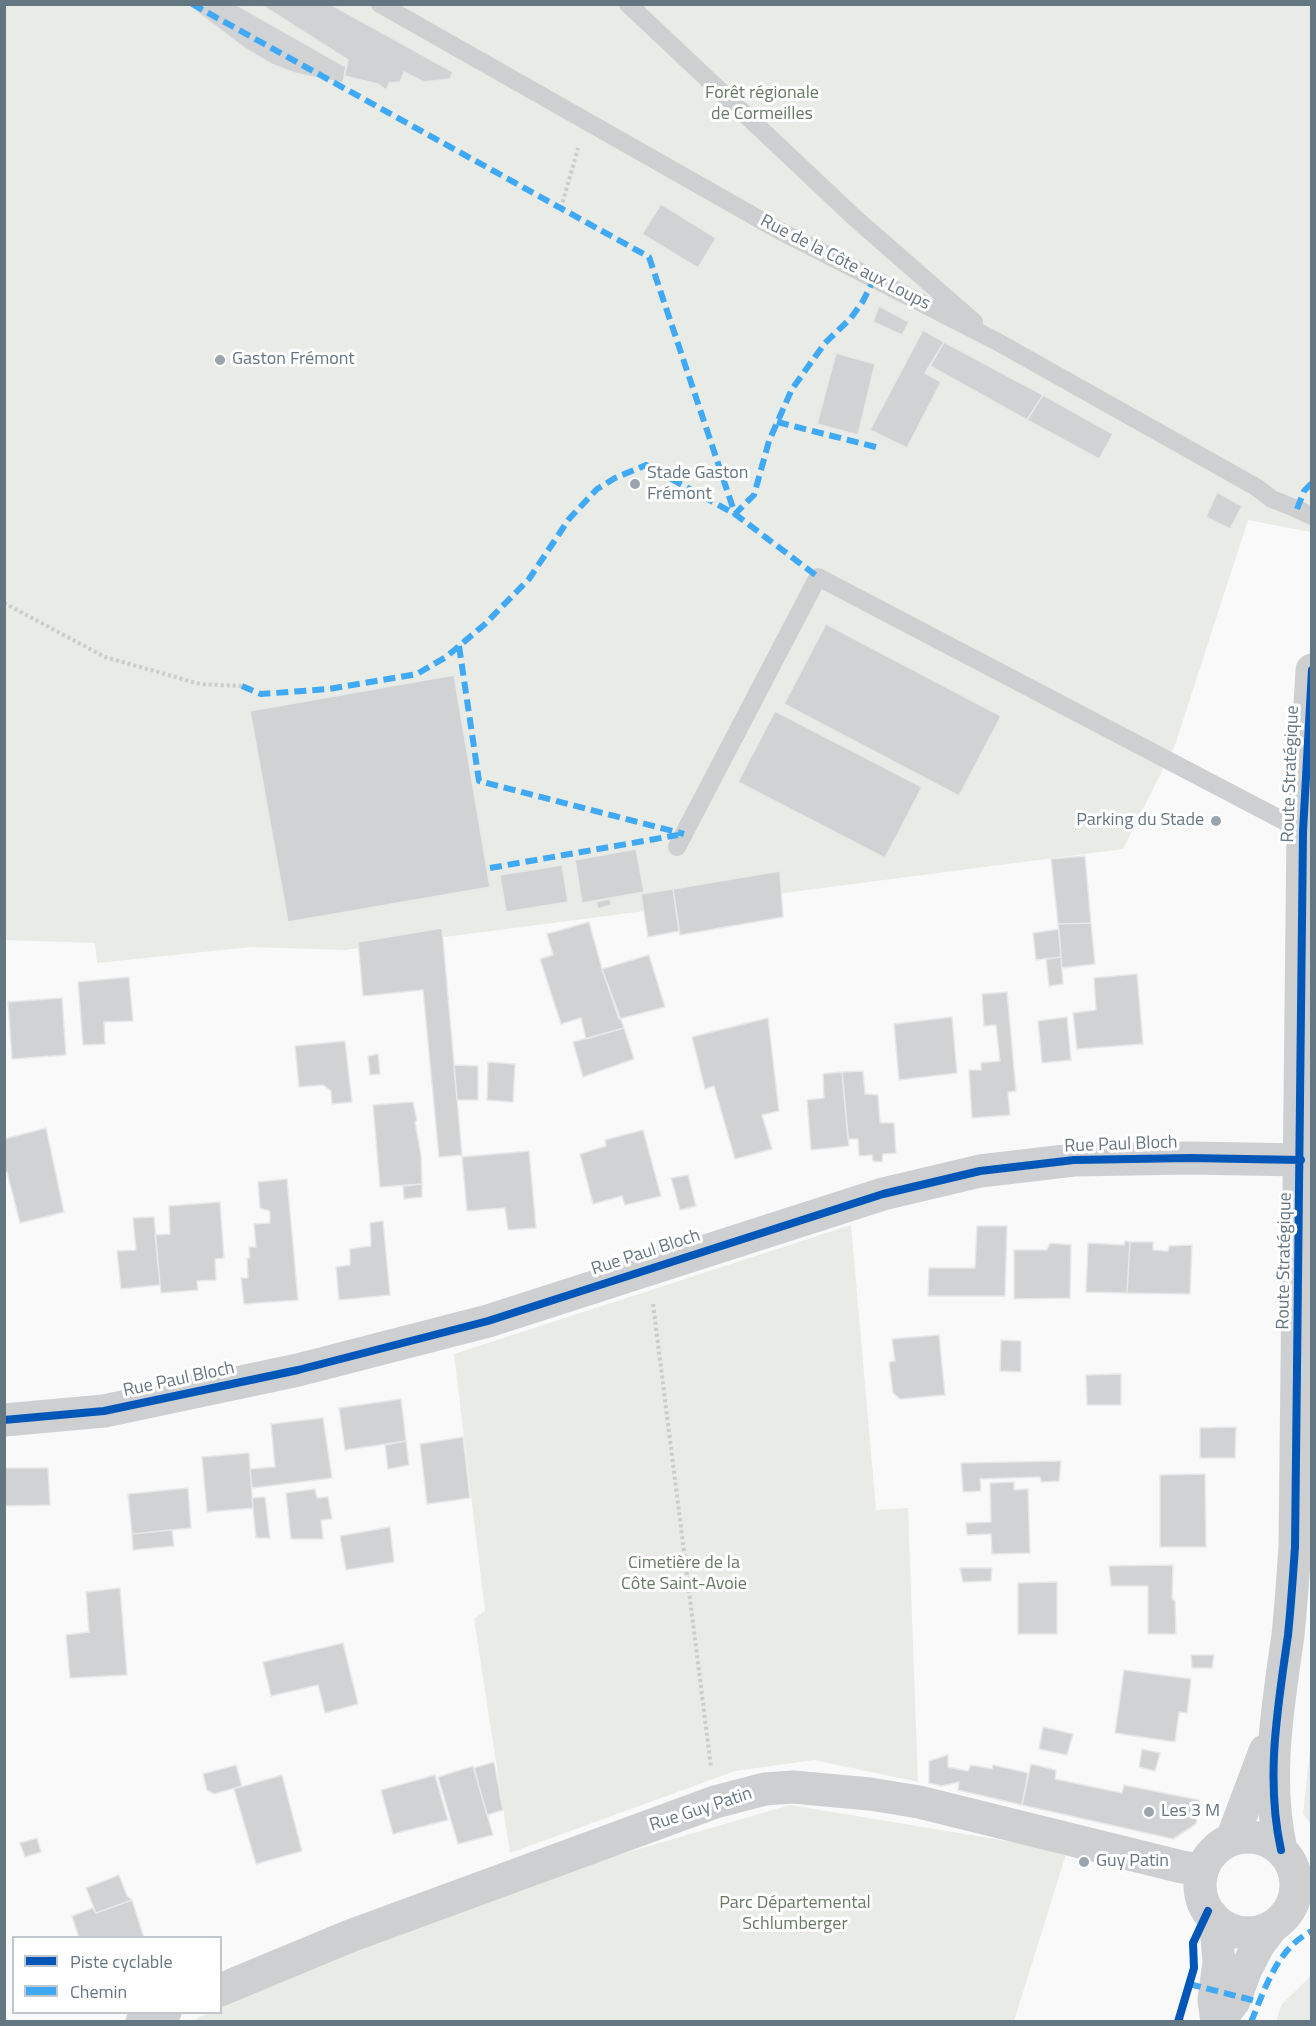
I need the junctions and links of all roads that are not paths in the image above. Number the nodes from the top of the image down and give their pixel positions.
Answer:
1 (380, 4) edge
2 (628, 4) edge
3 (996, 341) junction
4 (1311, 516) edge
5 (1311, 670) edge
6 (1303, 831) junction
7 (677, 847) dead end
8 (1301, 1160) junction
9 (4, 1420) edge
10 (1276, 1721) junction
11 (1232, 1839) junction
12 (1281, 1850) junction
13 (1202, 1870) junction
14 (1303, 1893) edge
15 (1212, 1916) junction
16 (1272, 1927) junction
17 (222, 1989) edge
18 (162, 2014) edge
19 (142, 2022) edge
20 (1218, 2022) edge

1 - 3 lane, Rue de la Côte aux Loups
2 - 3 lane
3 - 4 lane, Rue de la Côte aux Loups
5 - 6 street, Route Stratégique
6 - 7 lane
6 - 8 street, Route Stratégique
8 - 9 street, Rue Paul Bloch
8 - 10 street, Route Stratégique
10 - 11 street, Route Stratégique
10 - 12 street, Route Stratégique
11 - 12 street
11 - 13 street
12 - 14 street
13 - 15 street
13 - 17 street, Rue Guy Patin
14 - 16 street
15 - 16 street
15 - 20 street
16 - 20 street
18 - 19 street

